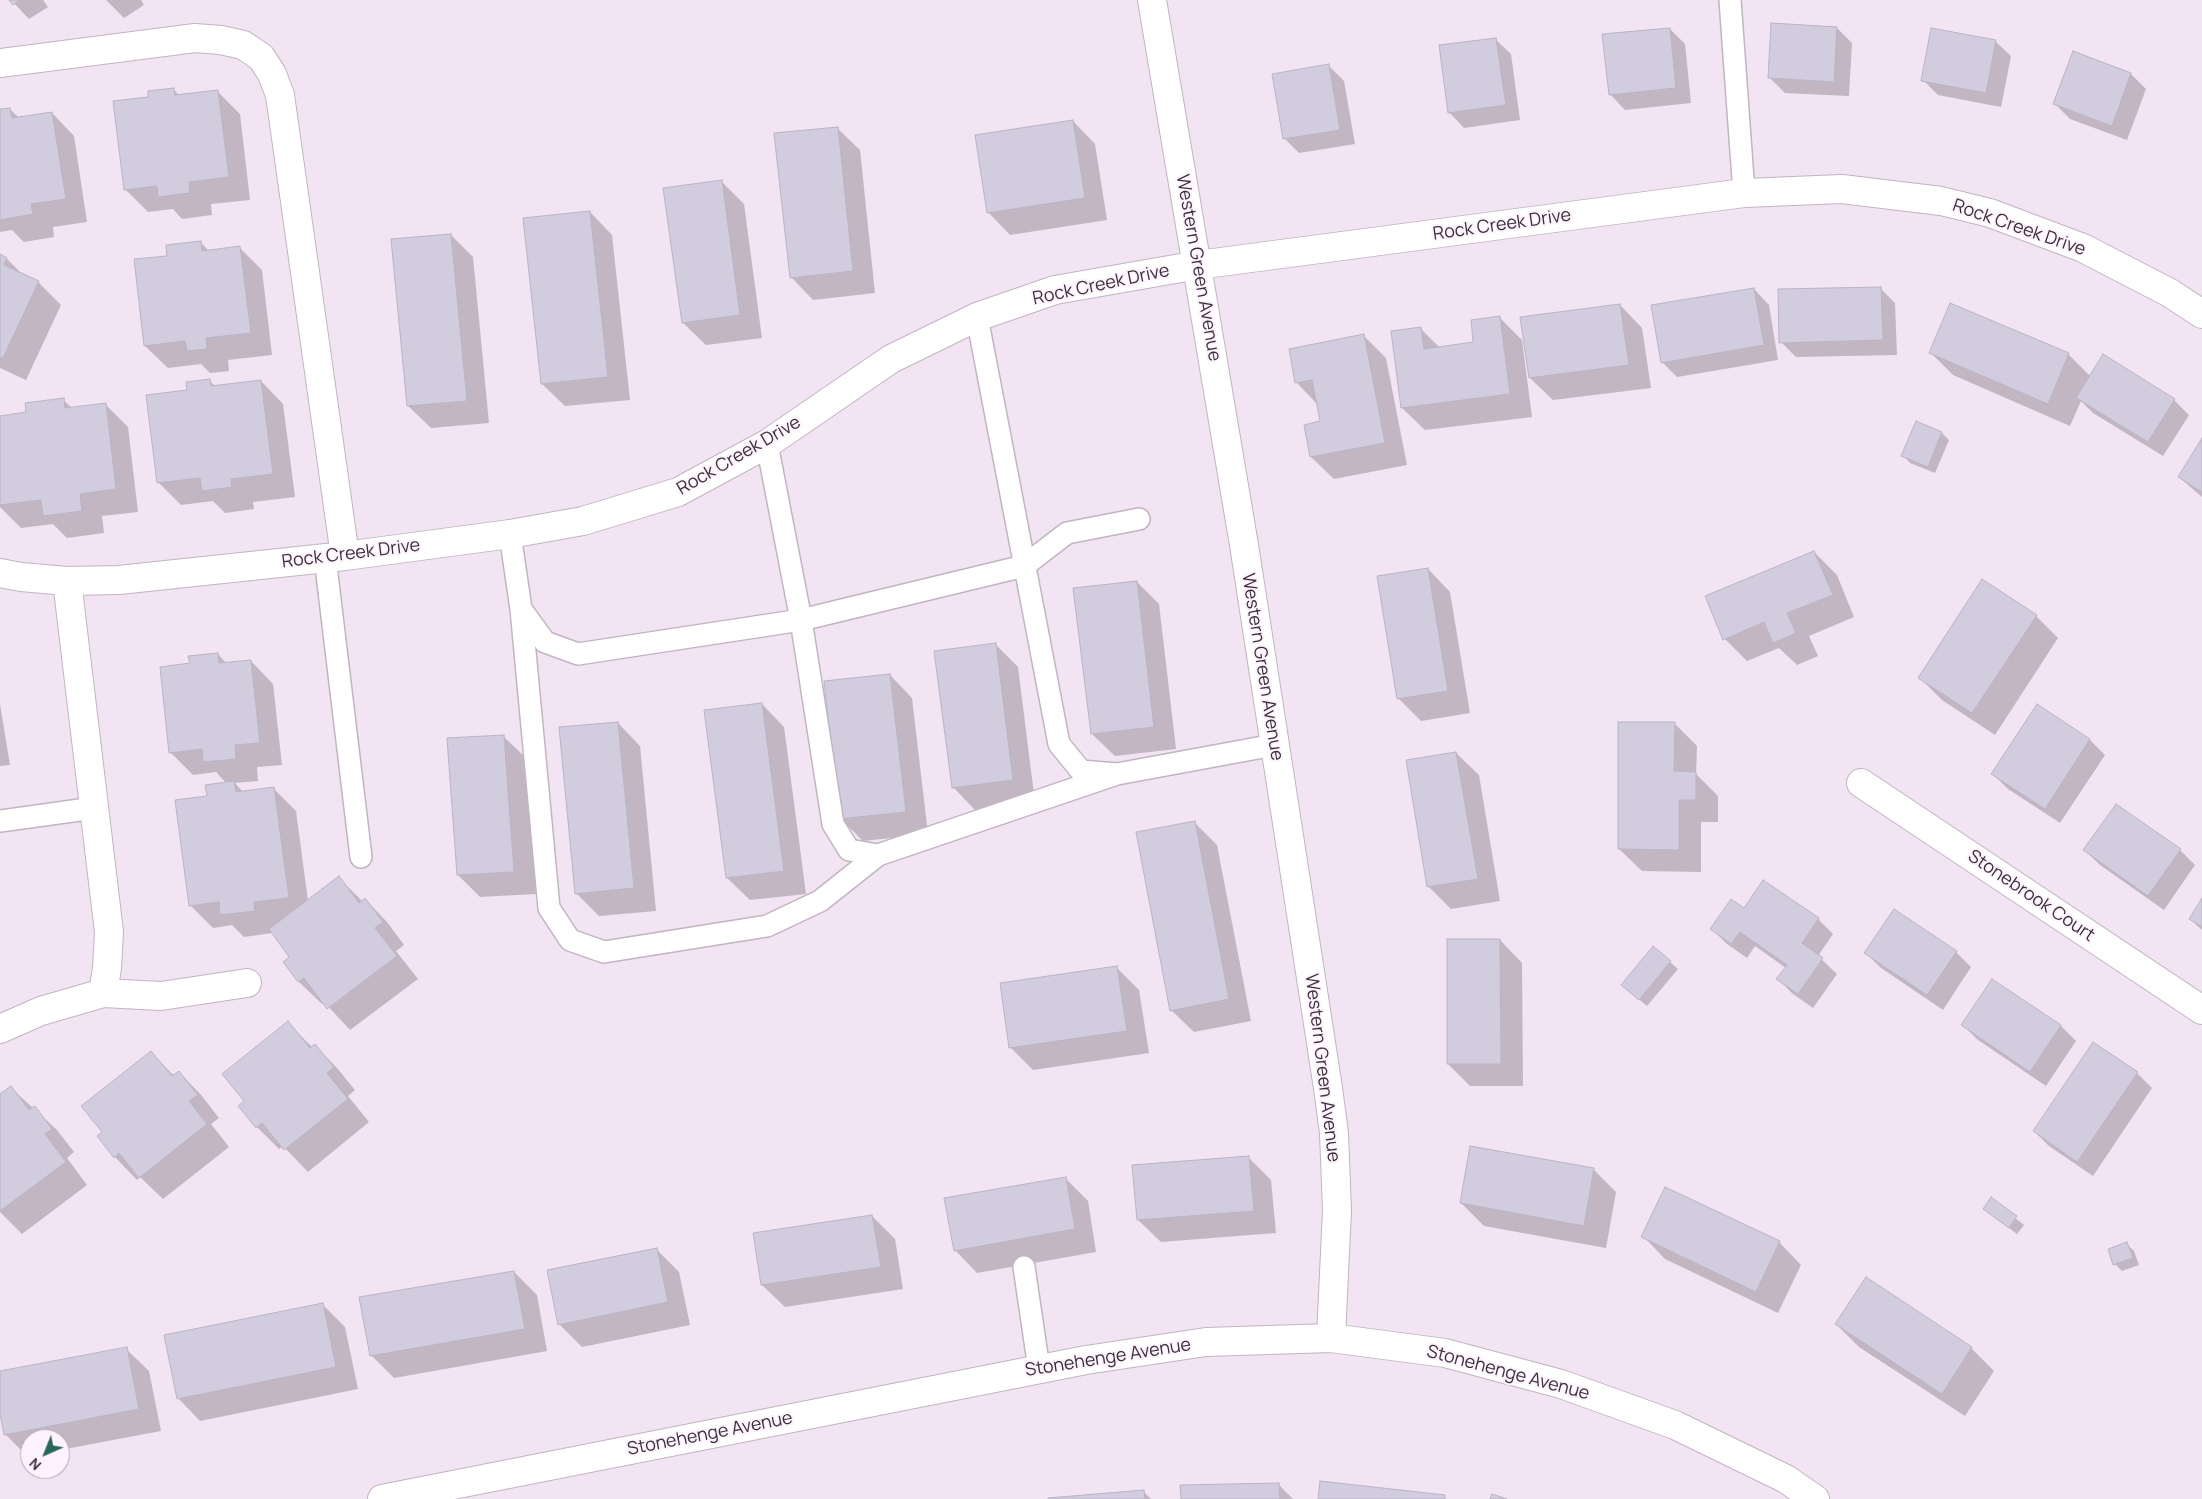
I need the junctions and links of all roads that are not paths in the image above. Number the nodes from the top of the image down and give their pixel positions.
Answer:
1 (1152, 0) edge
2 (1730, 0) edge
3 (0, 63) edge
4 (1744, 193) junction
5 (1198, 266) junction
6 (2202, 314) edge
7 (977, 316) junction
8 (767, 444) junction
9 (1139, 519) dead end
10 (510, 534) junction
11 (335, 557) junction
12 (1024, 566) junction
13 (0, 573) edge
14 (67, 581) junction
15 (521, 610) junction
16 (801, 620) junction
17 (1274, 745) junction
18 (1116, 774) junction
19 (1861, 783) dead end
20 (94, 808) junction
21 (0, 820) edge
22 (878, 855) junction
23 (361, 857) dead end
24 (247, 983) dead end
25 (103, 993) junction
26 (2202, 1010) edge
27 (0, 1029) edge
28 (1024, 1268) dead end
29 (1331, 1338) junction
30 (1039, 1369) junction
31 (382, 1499) edge
32 (1815, 1499) edge

1 - 5 street, Western Green Avenue
2 - 4 lane
3 - 11 street
4 - 5 street, Rock Creek Drive
4 - 6 street, Rock Creek Drive
5 - 7 street, Rock Creek Drive
5 - 17 street, Western Green Avenue
7 - 8 street, Rock Creek Drive
7 - 12 lane
8 - 10 street, Rock Creek Drive
8 - 16 lane
9 - 12 lane
10 - 11 street, Rock Creek Drive
10 - 15 lane
11 - 14 street, Rock Creek Drive
11 - 23 lane
12 - 16 lane
12 - 18 lane
13 - 14 street, Rock Creek Drive
14 - 20 street
15 - 16 lane
15 - 22 lane
16 - 22 lane
17 - 18 lane
17 - 29 street, Western Green Avenue
18 - 22 lane
19 - 26 street, Stonebrook Court
20 - 21 lane
20 - 25 street
24 - 25 street
25 - 27 street
28 - 30 lane
29 - 30 street, Stonehenge Avenue
29 - 32 street, Stonehenge Avenue
30 - 31 street, Stonehenge Avenue

